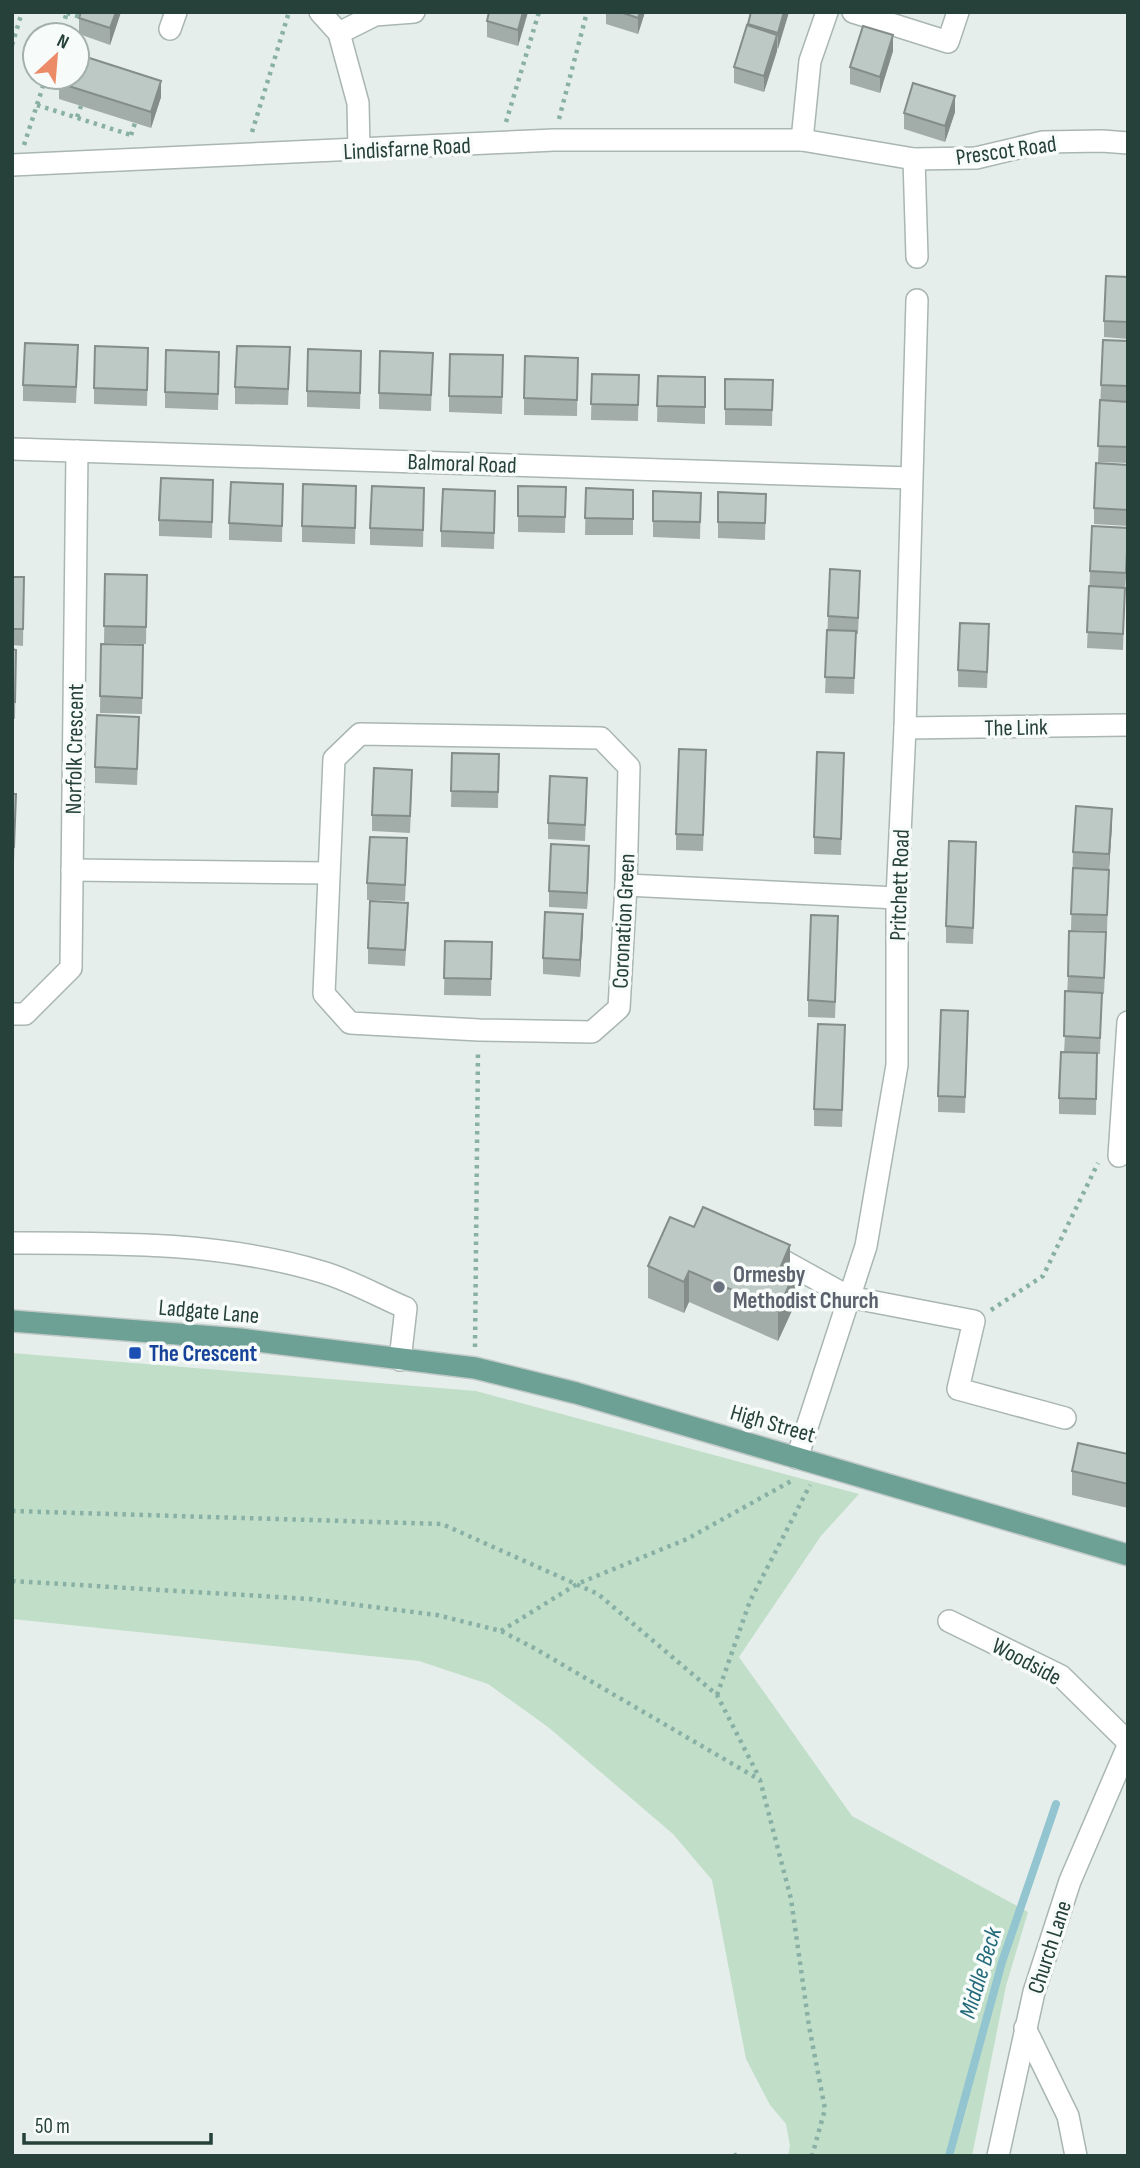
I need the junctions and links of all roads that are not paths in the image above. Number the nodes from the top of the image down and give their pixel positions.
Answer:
1 (320, 12) edge
2 (414, 12) edge
3 (827, 12) edge
4 (853, 12) edge
5 (958, 12) edge
6 (339, 33) junction
7 (802, 140) junction
8 (1128, 143) edge
9 (359, 150) junction
10 (914, 159) junction
11 (15, 165) edge
12 (917, 257) dead end
13 (917, 300) dead end
14 (12, 449) edge
15 (77, 451) junction
16 (911, 478) junction
17 (1128, 725) edge
18 (905, 728) junction
19 (72, 870) junction
20 (328, 873) junction
21 (625, 885) junction
22 (897, 898) junction
23 (12, 1014) edge
24 (1128, 1022) edge
25 (1119, 1156) road end
26 (745, 1240) edge
27 (12, 1243) edge
28 (849, 1297) junction
29 (12, 1321) edge
30 (400, 1360) junction
31 (1065, 1418) dead end
32 (797, 1458) junction
33 (1128, 1555) edge
34 (949, 1621) dead end
35 (1128, 1744) edge
36 (1025, 2028) junction
37 (998, 2156) edge
38 (1076, 2156) edge

1 - 6 street
2 - 6 street
3 - 7 street
4 - 5 street
6 - 9 street
7 - 9 street, Lindisfarne Road
7 - 10 street, Prescot Road
8 - 10 street, Prescot Road
9 - 11 street, Lindisfarne Road
10 - 12 street
13 - 16 street, Pritchett Road
14 - 15 street, Balmoral Road
15 - 16 street, Balmoral Road
15 - 19 street, Norfolk Crescent
16 - 18 street, Pritchett Road
17 - 18 street, The Link
18 - 22 street, Pritchett Road
19 - 20 street
19 - 23 street, Norfolk Crescent
20 - 21 street, Coronation Green
20 - 21 street, Coronation Green
21 - 22 street
22 - 28 street, Pritchett Road
24 - 25 street
26 - 28 street
27 - 30 street
28 - 31 street
28 - 32 street, Pritchett Road
29 - 30 main road, Ladgate Lane
30 - 32 main road, High Street
32 - 33 main road, High Street
34 - 35 street, Woodside
35 - 36 street, Church Lane
36 - 37 street, Church Lane
36 - 38 street

